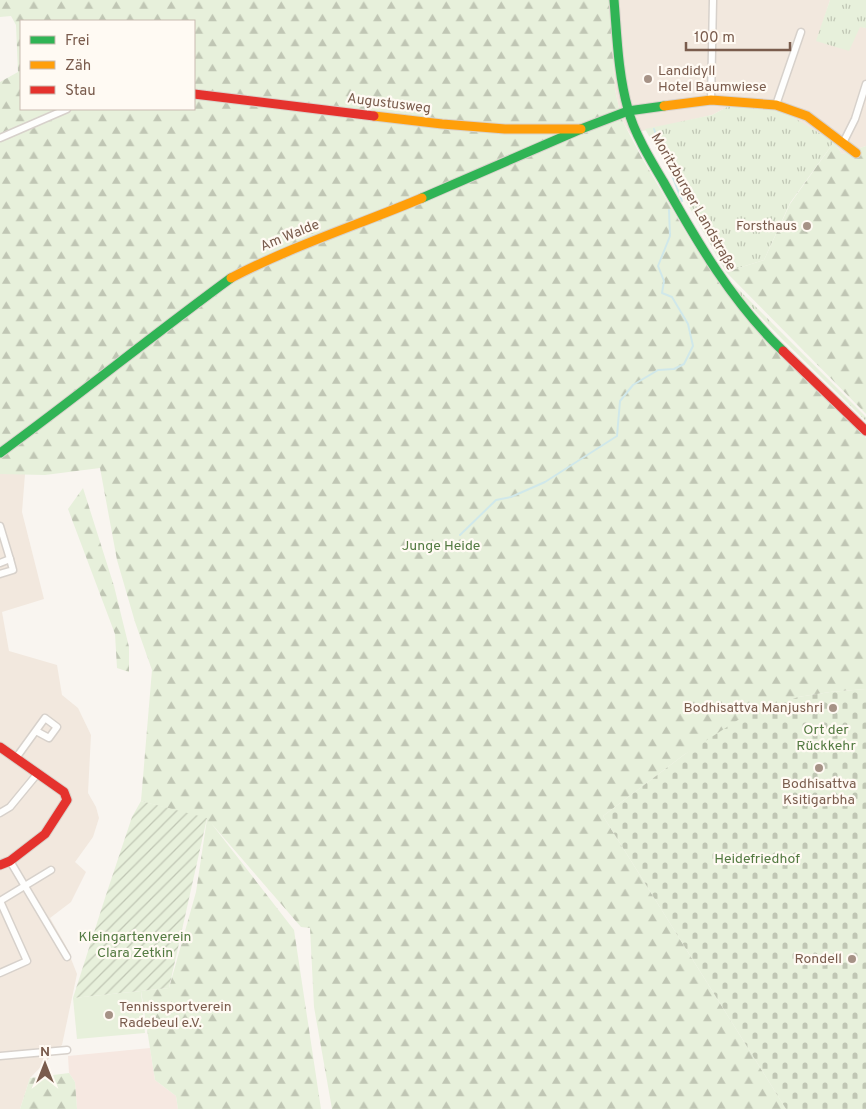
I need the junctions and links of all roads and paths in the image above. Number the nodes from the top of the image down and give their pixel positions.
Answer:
1 (614, 0) edge
2 (713, 0) edge
3 (801, 32) dead end
4 (866, 84) edge
5 (195, 94) edge
6 (711, 100) junction
7 (776, 105) junction
8 (65, 110) edge
9 (628, 111) junction
10 (581, 129) junction
11 (0, 138) edge
12 (843, 143) junction
13 (856, 153) dead end
14 (866, 431) edge
15 (0, 453) edge
16 (0, 526) edge
17 (10, 560) junction
18 (0, 563) edge
19 (0, 574) edge
20 (36, 731) dead end
21 (0, 747) edge
22 (16, 758) junction
23 (38, 773) junction
24 (0, 812) edge
25 (10, 861) junction
26 (0, 866) edge
27 (51, 870) dead end
28 (26, 887) junction
29 (0, 901) edge
30 (67, 958) dead end
31 (0, 973) edge
32 (67, 1050) dead end
33 (0, 1056) edge

1 - 9 street, Moritzburger Landstraße
2 - 6 street
3 - 7 street
4 - 12 street
5 - 10 street, Augustusweg
6 - 7 street
6 - 9 street
7 - 12 street
8 - 11 street
9 - 10 street, Am Walde
9 - 14 street, Moritzburger Landstraße
10 - 15 street, Am Walde
12 - 13 street
16 - 17 street
17 - 18 street
17 - 19 street
20 - 22 street
21 - 22 street
22 - 23 street
23 - 24 street
23 - 25 street
25 - 26 street
25 - 28 street
27 - 28 street
28 - 29 street
28 - 30 street
29 - 31 street
32 - 33 street

